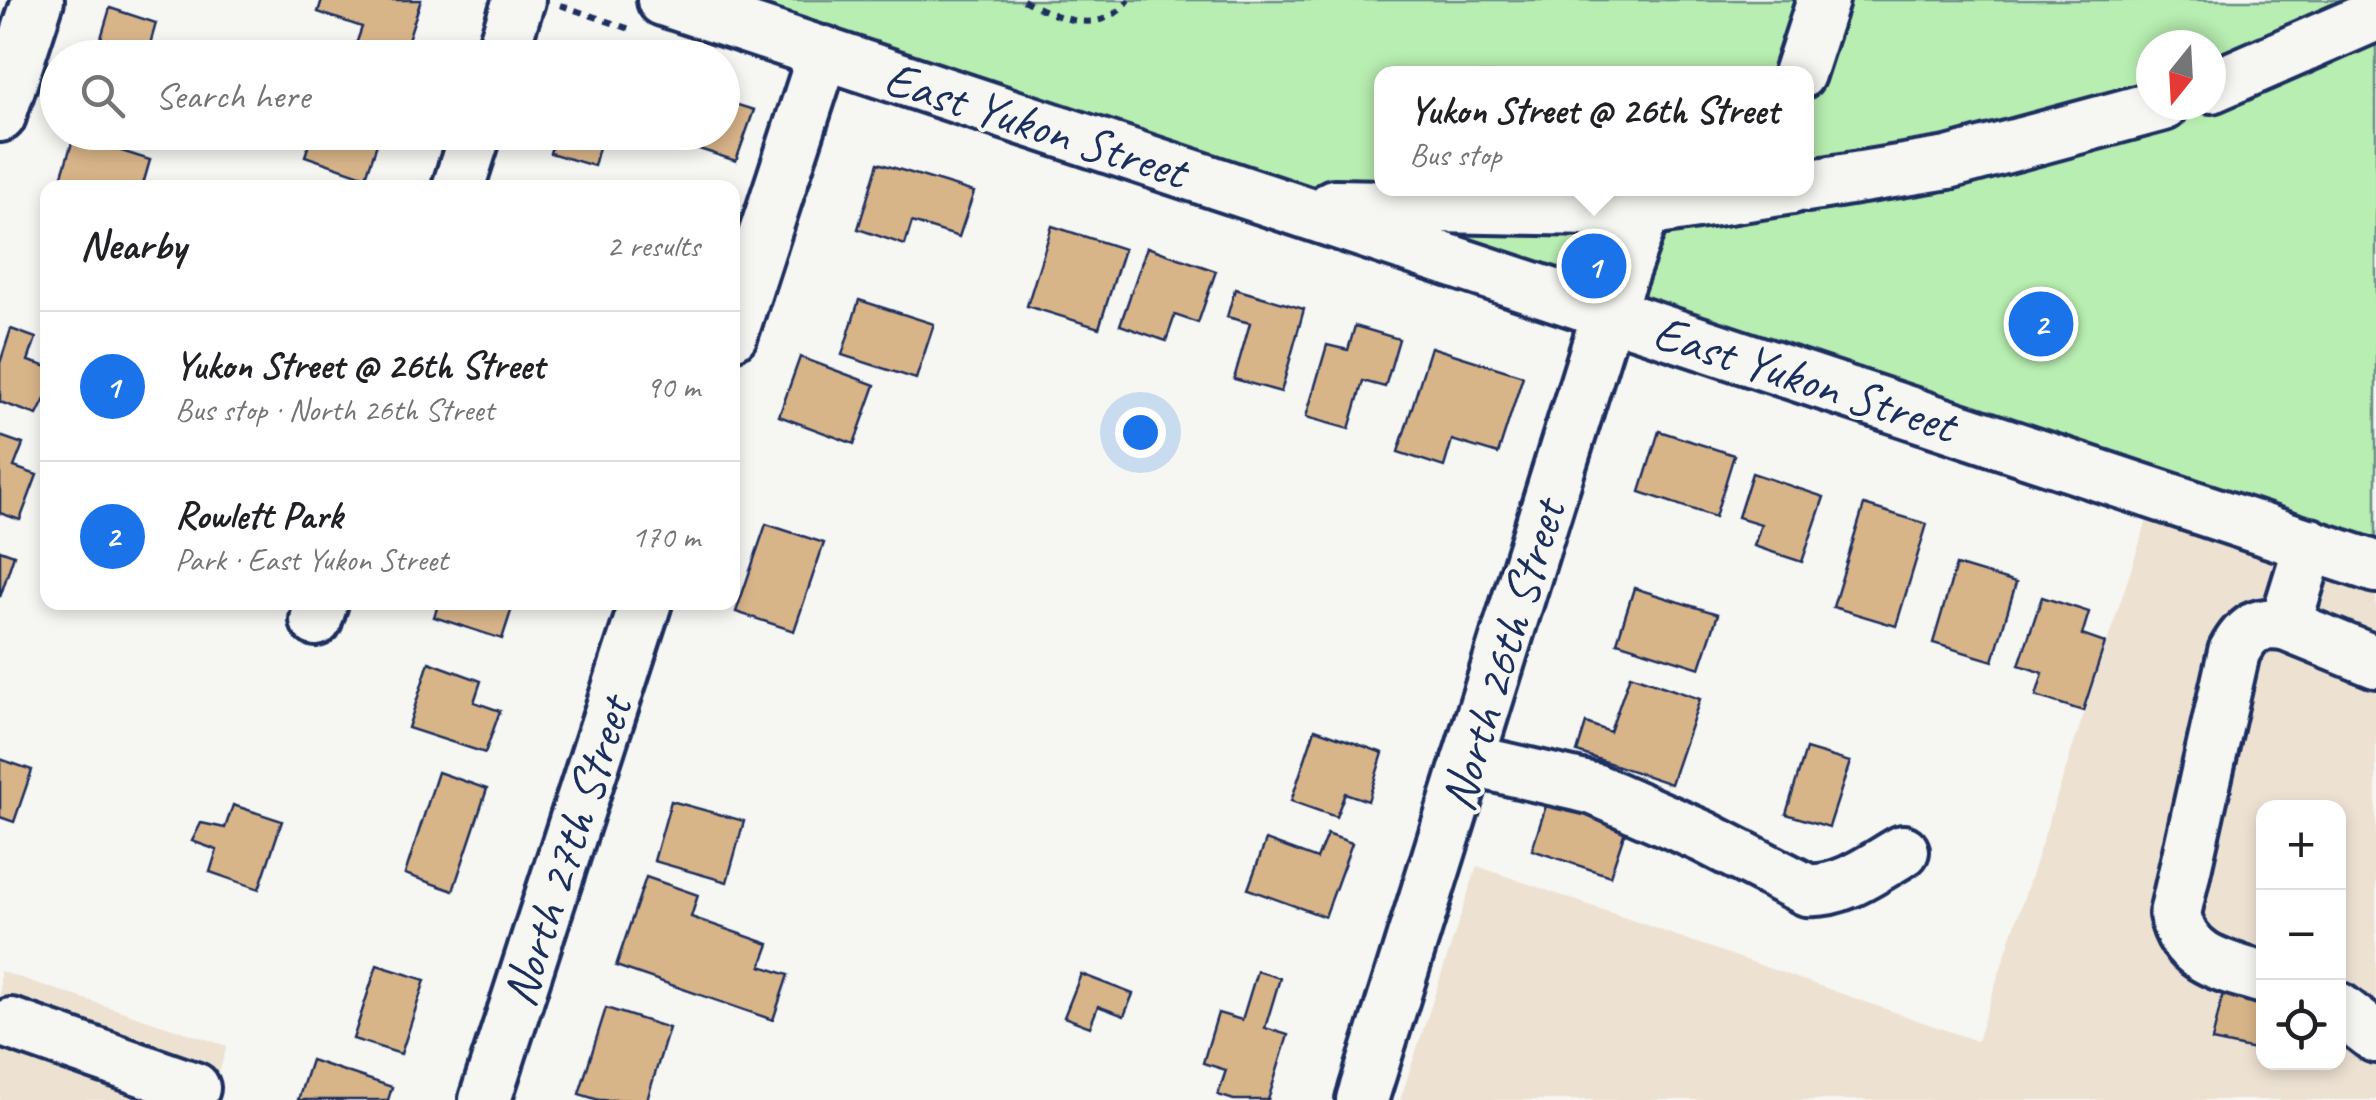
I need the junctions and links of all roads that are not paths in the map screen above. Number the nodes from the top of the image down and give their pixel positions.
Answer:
1 (38, 0) edge
2 (519, 0) edge
3 (664, 0) edge
4 (1823, 0) edge
5 (713, 7) edge
6 (2376, 15) edge
7 (506, 40) edge
8 (824, 52) junction
9 (1801, 66) edge
10 (2226, 81) edge
11 (2136, 112) edge
12 (0, 116) edge
13 (470, 150) edge
14 (461, 180) edge
15 (1814, 185) edge
16 (1743, 196) edge
17 (1282, 204) junction
18 (1645, 212) junction
19 (740, 309) edge
20 (1608, 312) junction
21 (2310, 544) junction
22 (2376, 566) edge
23 (643, 610) edge
24 (2284, 624) junction
25 (2376, 662) edge
26 (1468, 760) junction
27 (1903, 851) dead end
28 (2256, 975) edge
29 (2346, 1014) edge
30 (11, 1024) dead end
31 (2376, 1037) edge
32 (190, 1100) edge
33 (485, 1100) edge
34 (1362, 1100) edge

1 - 12 street
2 - 7 street
3 - 5 street, East Yukon Street
4 - 9 street
5 - 8 street, East Yukon Street
6 - 10 street
8 - 17 street, East Yukon Street
8 - 19 street
11 - 15 street
13 - 14 street
16 - 18 street
17 - 18 street
17 - 20 street, East Yukon Street
18 - 20 street, North 26th Street
20 - 21 street, East Yukon Street
20 - 26 street, North 26th Street
21 - 22 street, East Yukon Street
21 - 24 street
23 - 33 street, North 27th Street
24 - 25 street
24 - 28 street
26 - 27 street
26 - 34 street, North 26th Street
29 - 31 street
30 - 32 street

